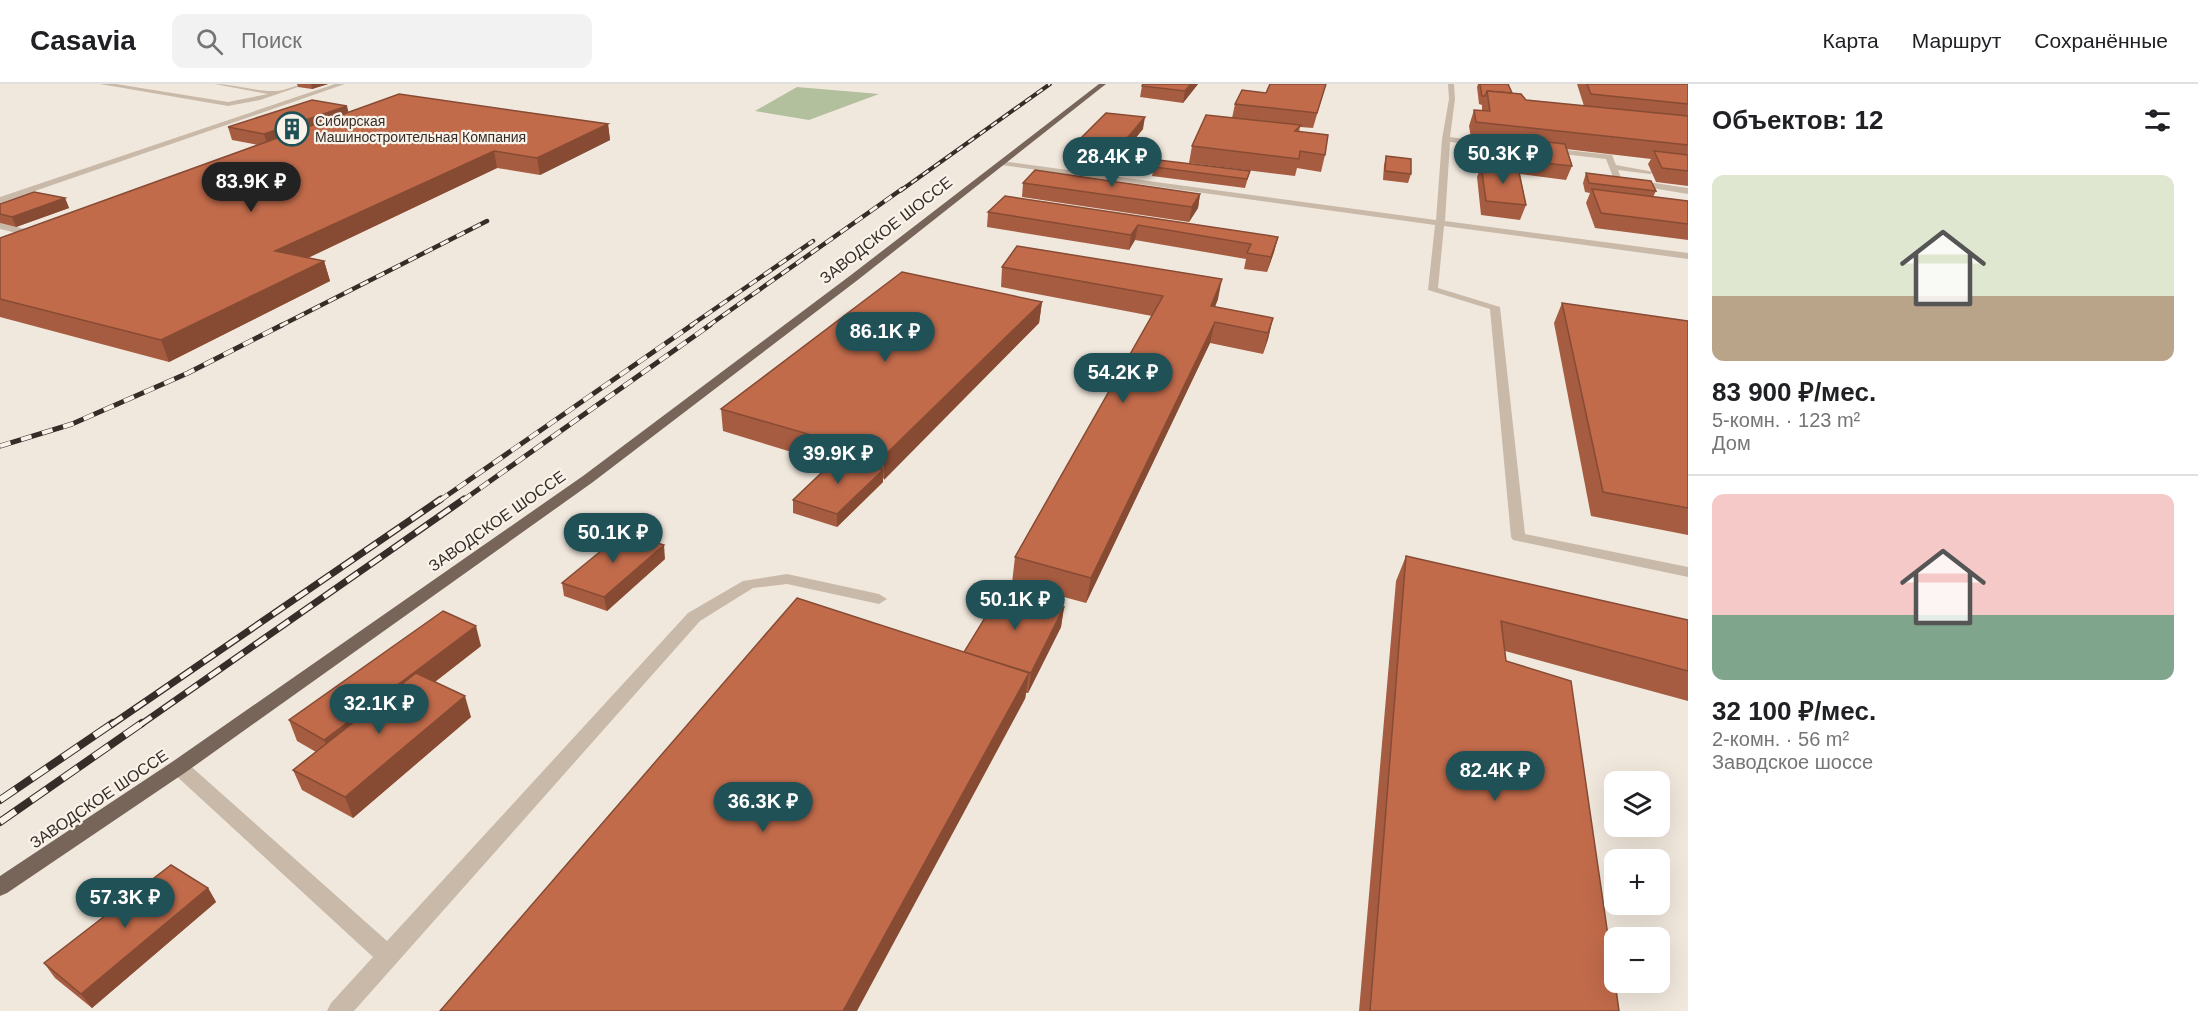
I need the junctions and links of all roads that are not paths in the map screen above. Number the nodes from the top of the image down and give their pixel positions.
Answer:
1 (103, 84) edge
2 (217, 84) edge
3 (304, 84) edge
4 (342, 84) edge
5 (1103, 84) edge
6 (1451, 84) edge
7 (277, 93) junction
8 (1446, 139) junction
9 (1504, 146) edge
10 (1539, 150) edge
11 (1001, 163) junction
12 (1613, 167) junction
13 (1650, 172) dead end
14 (1688, 190) edge
15 (0, 200) edge
16 (1440, 223) junction
17 (0, 226) edge
18 (0, 243) edge
19 (1688, 256) edge
20 (1688, 572) edge
21 (879, 599) dead end
22 (179, 767) junction
23 (0, 887) edge
24 (388, 956) junction
25 (339, 1011) edge

1 - 7 lane
2 - 7 lane
3 - 7 lane
4 - 15 lane
5 - 11 main road, ЗАВОДСКОЕ ШОССЕ
6 - 8 lane
8 - 9 lane
8 - 16 lane
10 - 12 lane
11 - 16 lane
11 - 22 main road, ЗАВОДСКОЕ ШОССЕ
12 - 13 lane
12 - 14 lane
16 - 19 lane
16 - 20 lane
17 - 18 lane
21 - 24 lane
22 - 23 main road, ЗАВОДСКОЕ ШОССЕ
22 - 24 lane
24 - 25 lane

